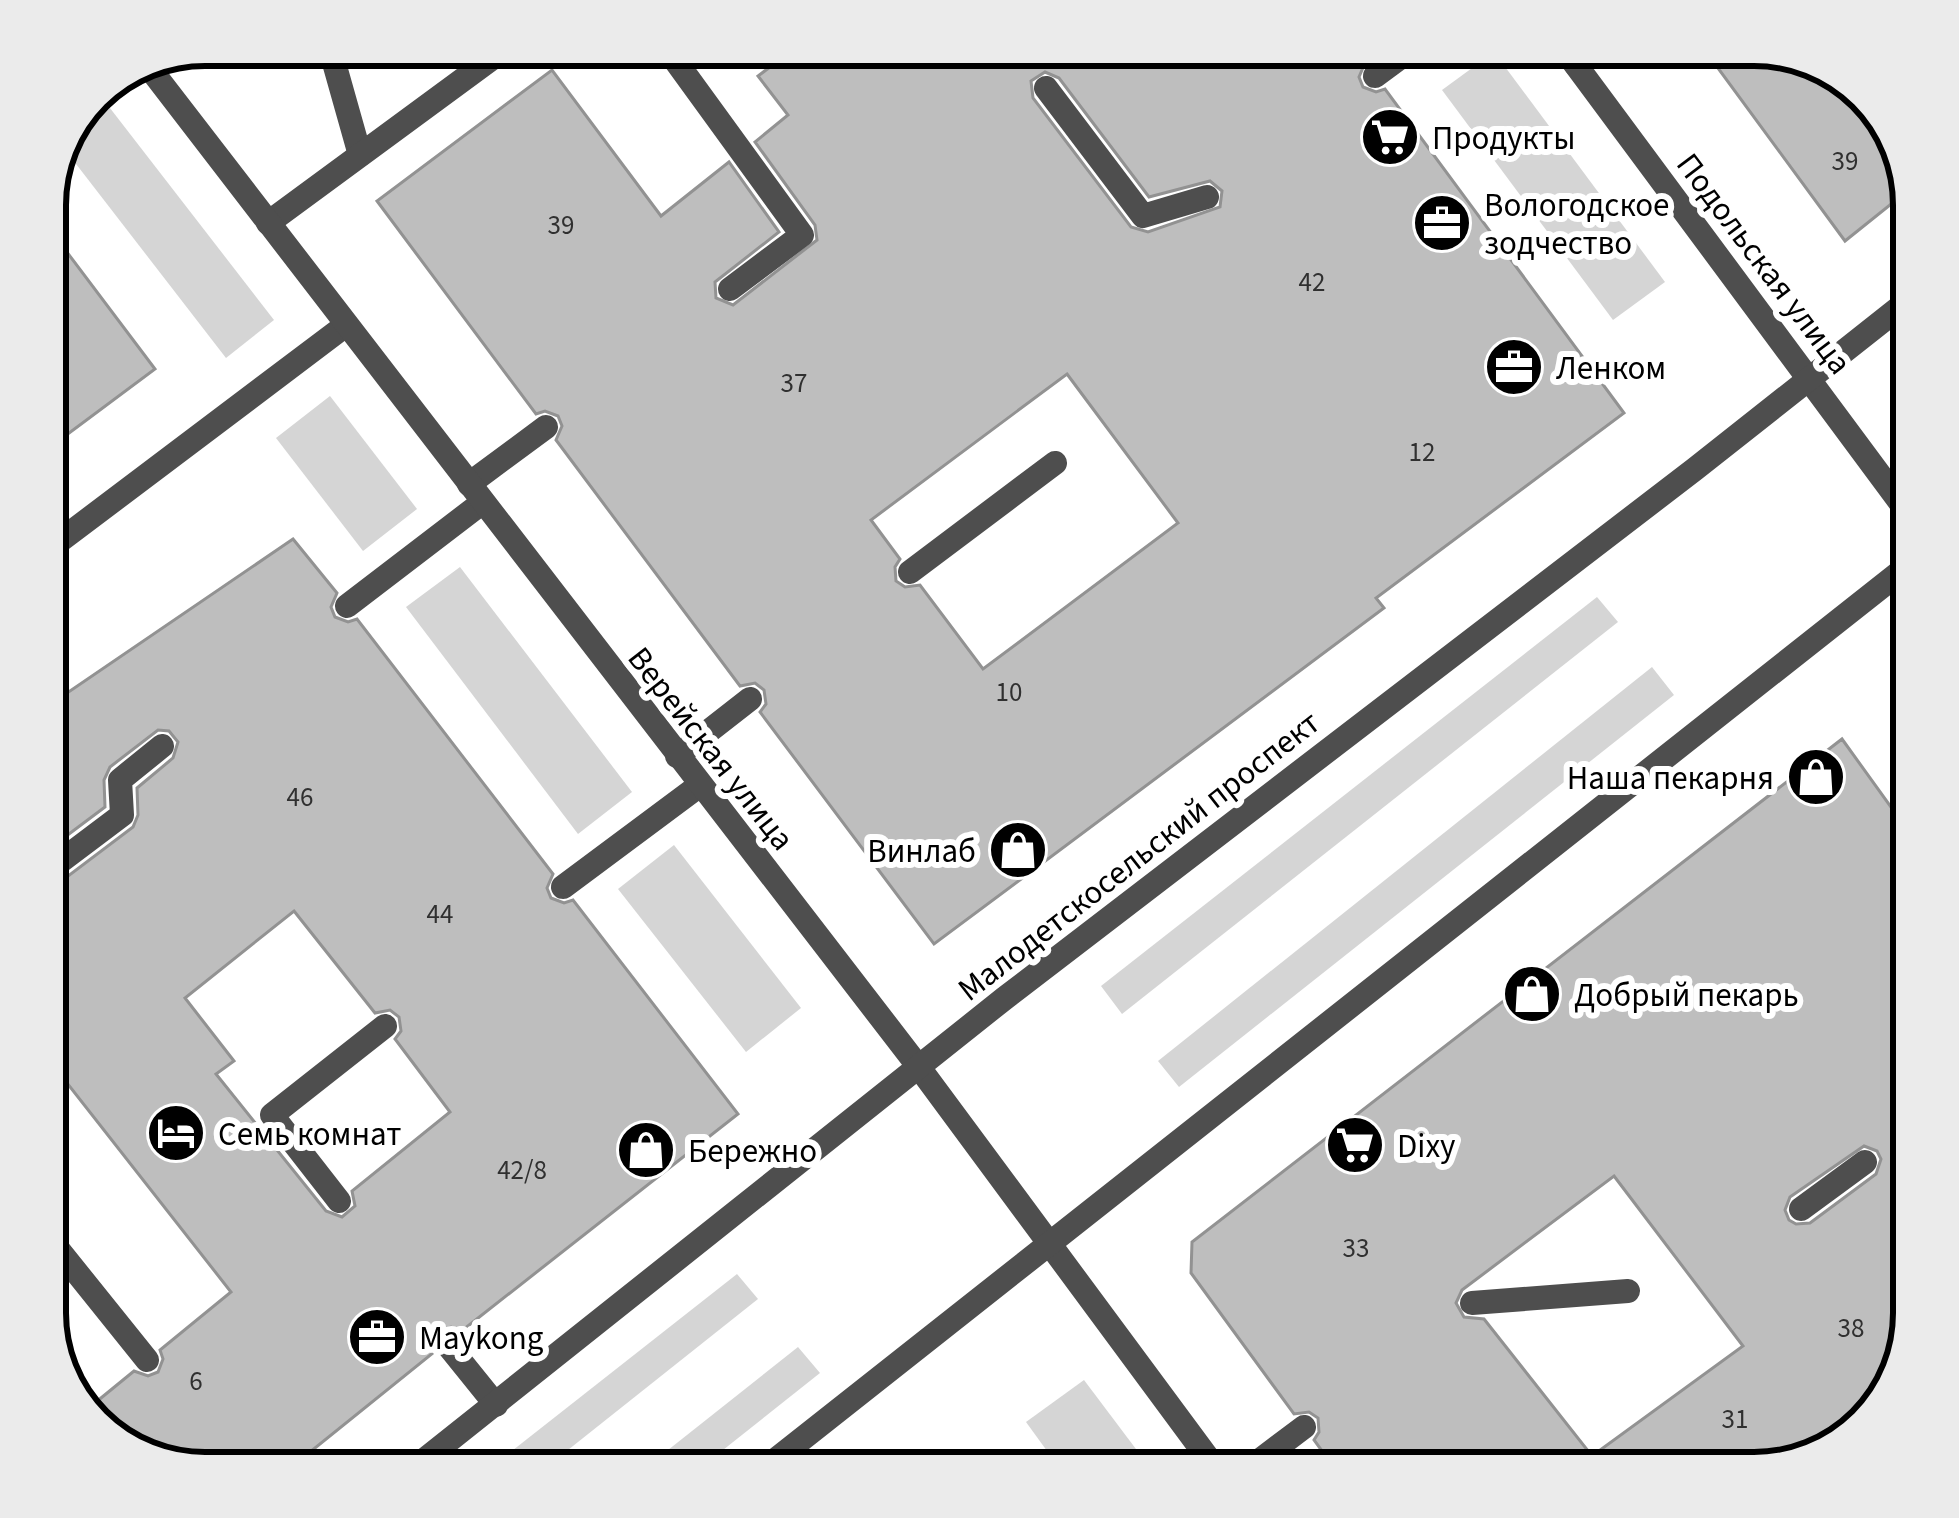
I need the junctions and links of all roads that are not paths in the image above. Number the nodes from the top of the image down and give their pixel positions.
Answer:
1 (335, 66) edge
2 (481, 66) edge
3 (679, 66) edge
4 (1389, 66) edge
5 (1577, 66) edge
6 (155, 76) edge
7 (1375, 76) dead end
8 (1046, 88) dead end
9 (360, 155) junction
10 (1207, 196) dead end
11 (268, 223) junction
12 (730, 289) dead end
13 (1893, 312) edge
14 (346, 325) junction
15 (1808, 377) junction
16 (546, 427) dead end
17 (1055, 463) dead end
18 (1893, 492) edge
19 (476, 493) junction
20 (66, 536) edge
21 (910, 572) dead end
22 (1893, 578) edge
23 (346, 606) dead end
24 (750, 699) dead end
25 (162, 746) dead end
26 (677, 756) junction
27 (700, 785) junction
28 (66, 857) edge
29 (563, 887) dead end
30 (385, 1026) dead end
31 (918, 1066) junction
32 (1865, 1162) dead end
33 (339, 1201) dead end
34 (1801, 1209) dead end
35 (1049, 1244) junction
36 (66, 1259) edge
37 (1628, 1291) dead end
38 (1472, 1304) dead end
39 (446, 1343) dead end
40 (147, 1360) dead end
41 (496, 1405) junction
42 (1304, 1427) dead end
43 (435, 1452) edge
44 (786, 1452) edge
45 (1203, 1452) edge
46 (1271, 1452) edge

1 - 9 street
2 - 9 street
3 - 12 street
4 - 7 street
5 - 15 street, Подольская улица
6 - 11 street, Верейская улица
8 - 10 street
9 - 11 street
11 - 14 street, Верейская улица
13 - 15 street, Малодетскосельский проспект
14 - 19 street, Верейская улица
14 - 20 street
15 - 18 street, Подольская улица
15 - 31 street, Малодетскосельский проспект
16 - 19 street
17 - 21 street
19 - 23 street
19 - 26 street, Верейская улица
22 - 35 street
24 - 26 street
25 - 28 street
26 - 27 street, Верейская улица
27 - 29 street
27 - 31 street, Верейская улица
30 - 33 street
31 - 35 street, Верейская улица
31 - 41 street, Малодетскосельский проспект
32 - 34 street
35 - 44 street
35 - 45 street, Верейская улица
36 - 40 street
37 - 38 street
39 - 41 street
41 - 43 street, Малодетскосельский проспект
42 - 46 street

